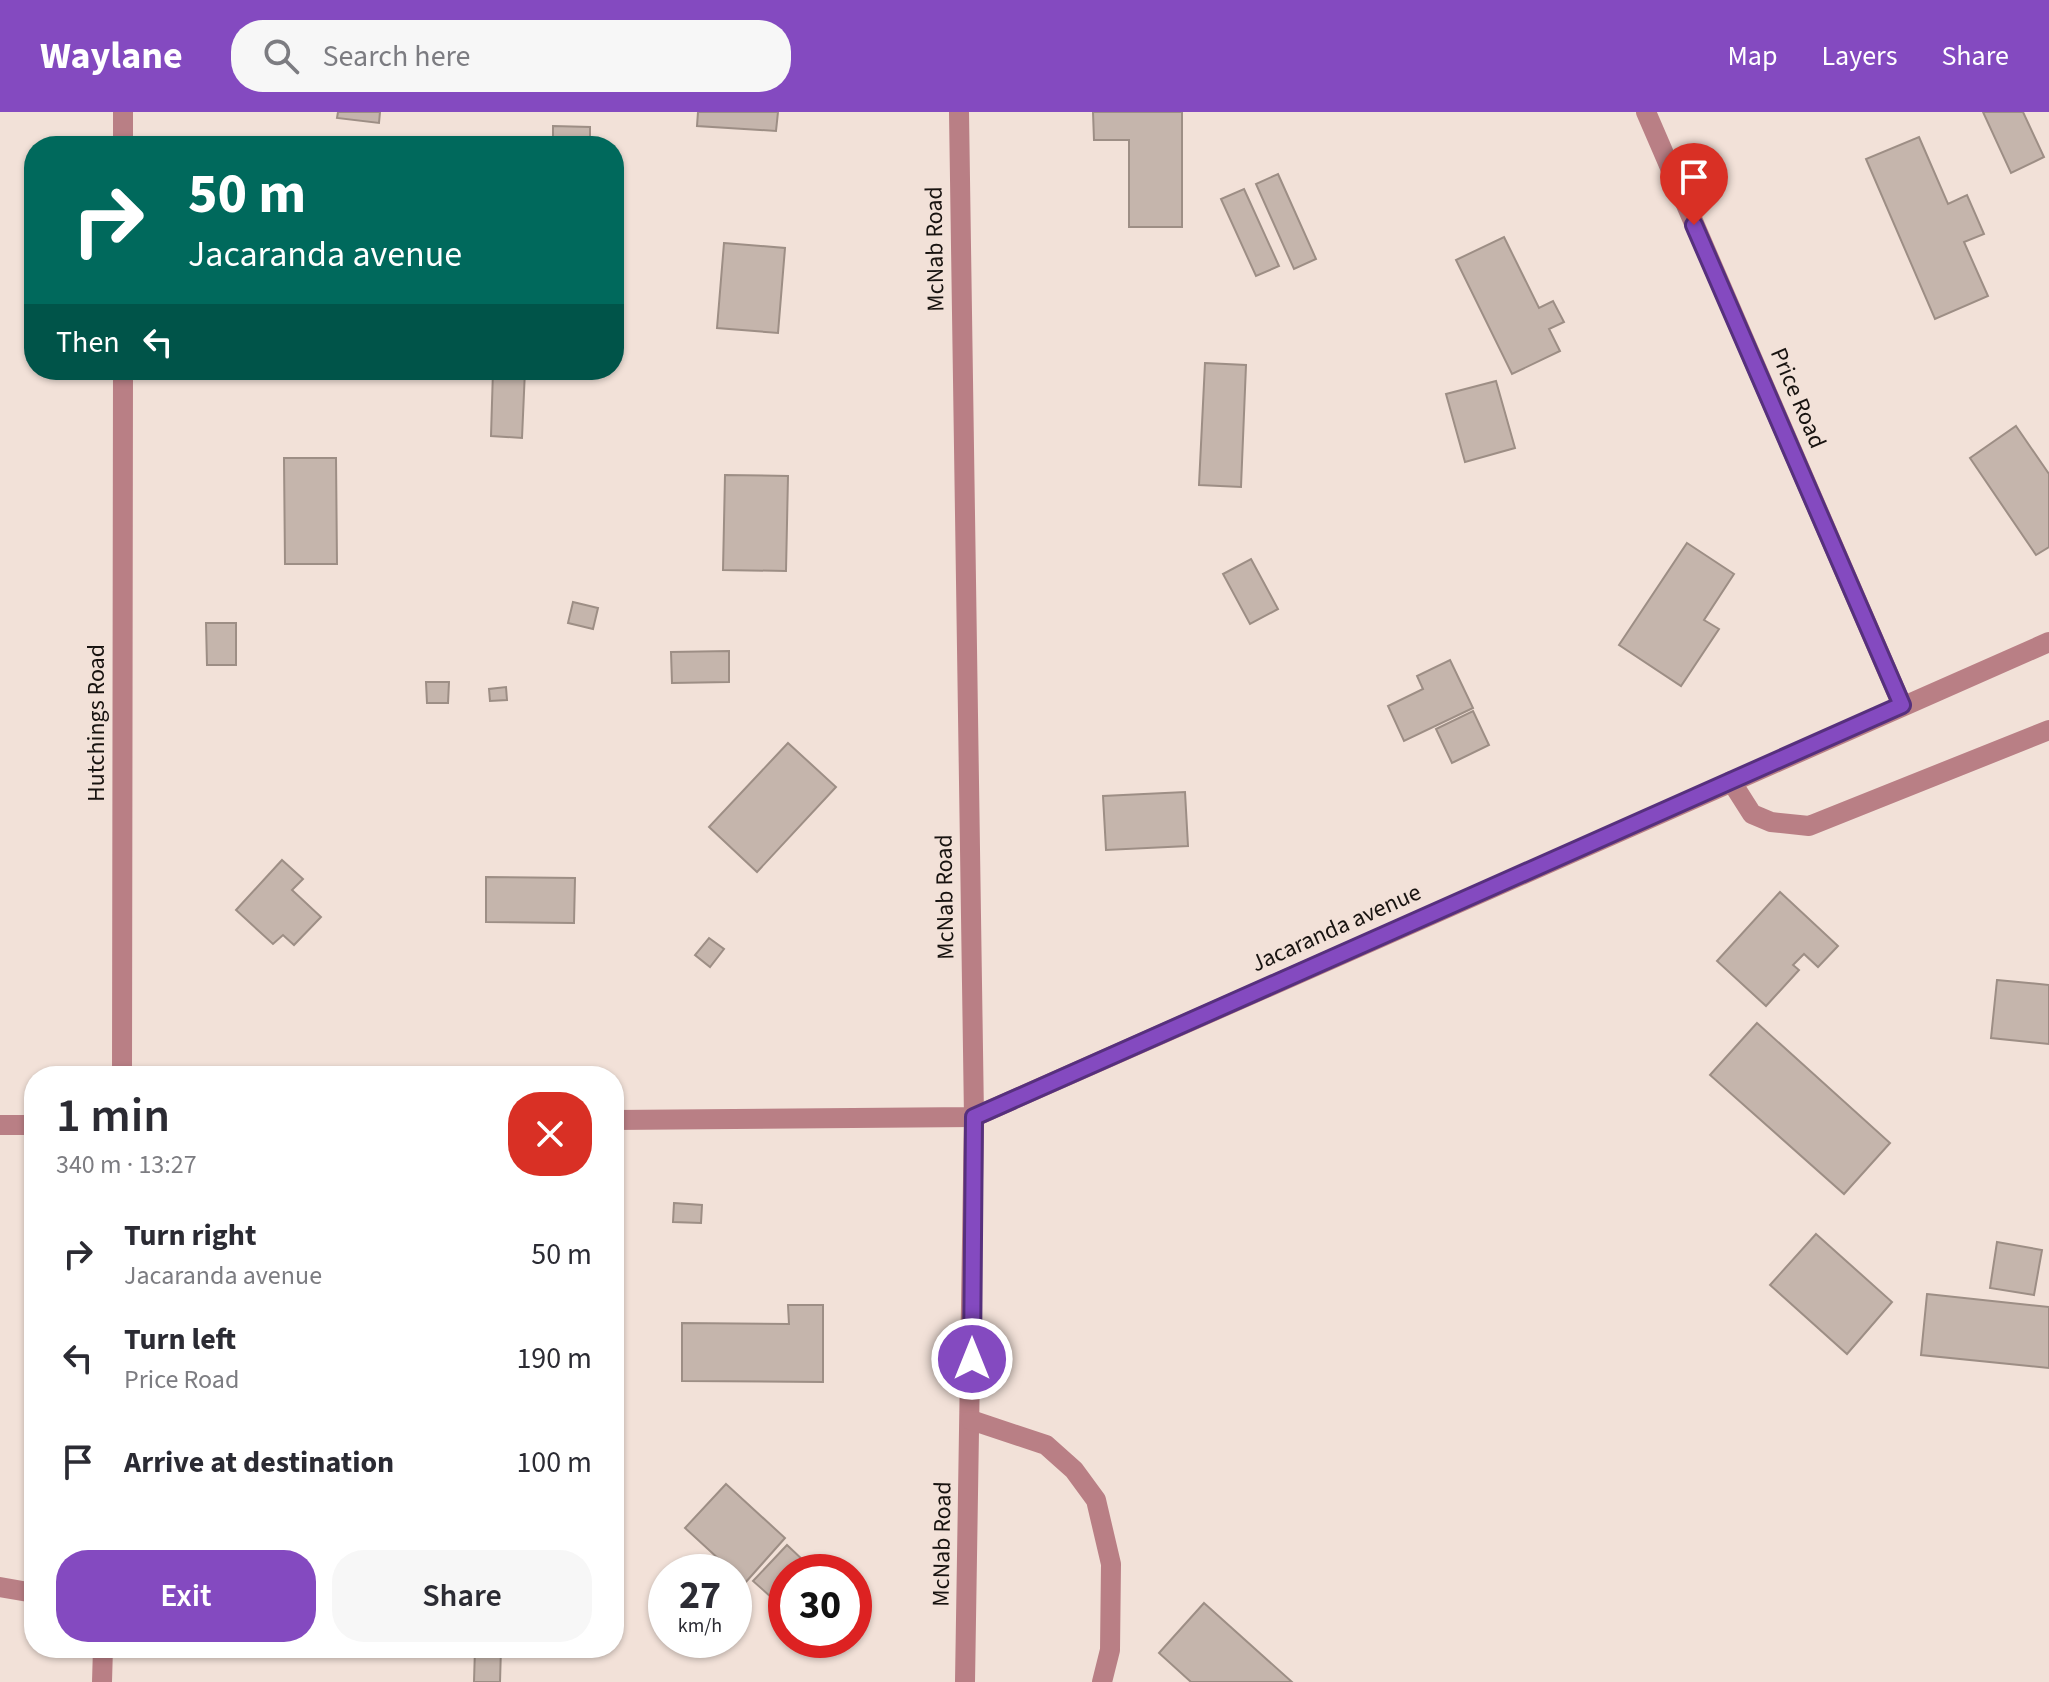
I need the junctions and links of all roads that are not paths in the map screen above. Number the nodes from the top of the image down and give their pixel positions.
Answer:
1 (123, 112) edge
2 (959, 112) edge
3 (1646, 112) edge
4 (123, 136) edge
5 (123, 380) edge
6 (2049, 642) edge
7 (1902, 705) junction
8 (2049, 730) edge
9 (1731, 781) junction
10 (122, 1066) edge
11 (974, 1117) junction
12 (624, 1120) edge
13 (0, 1125) edge
14 (24, 1125) edge
15 (971, 1420) junction
16 (0, 1587) edge
17 (24, 1591) edge
18 (103, 1658) edge
19 (102, 1682) edge
20 (965, 1682) edge
21 (1102, 1682) edge

1 - 4 street
2 - 11 street, McNab Road
3 - 7 street, Price Road
5 - 10 street, Hutchings Road
6 - 7 street, Jacaranda avenue
7 - 9 street, Jacaranda avenue
8 - 9 street
9 - 11 street, Jacaranda avenue
11 - 12 street, Jacaranda avenue
11 - 15 street, McNab Road
13 - 14 street
15 - 20 street, McNab Road
15 - 21 street
16 - 17 street
18 - 19 street

